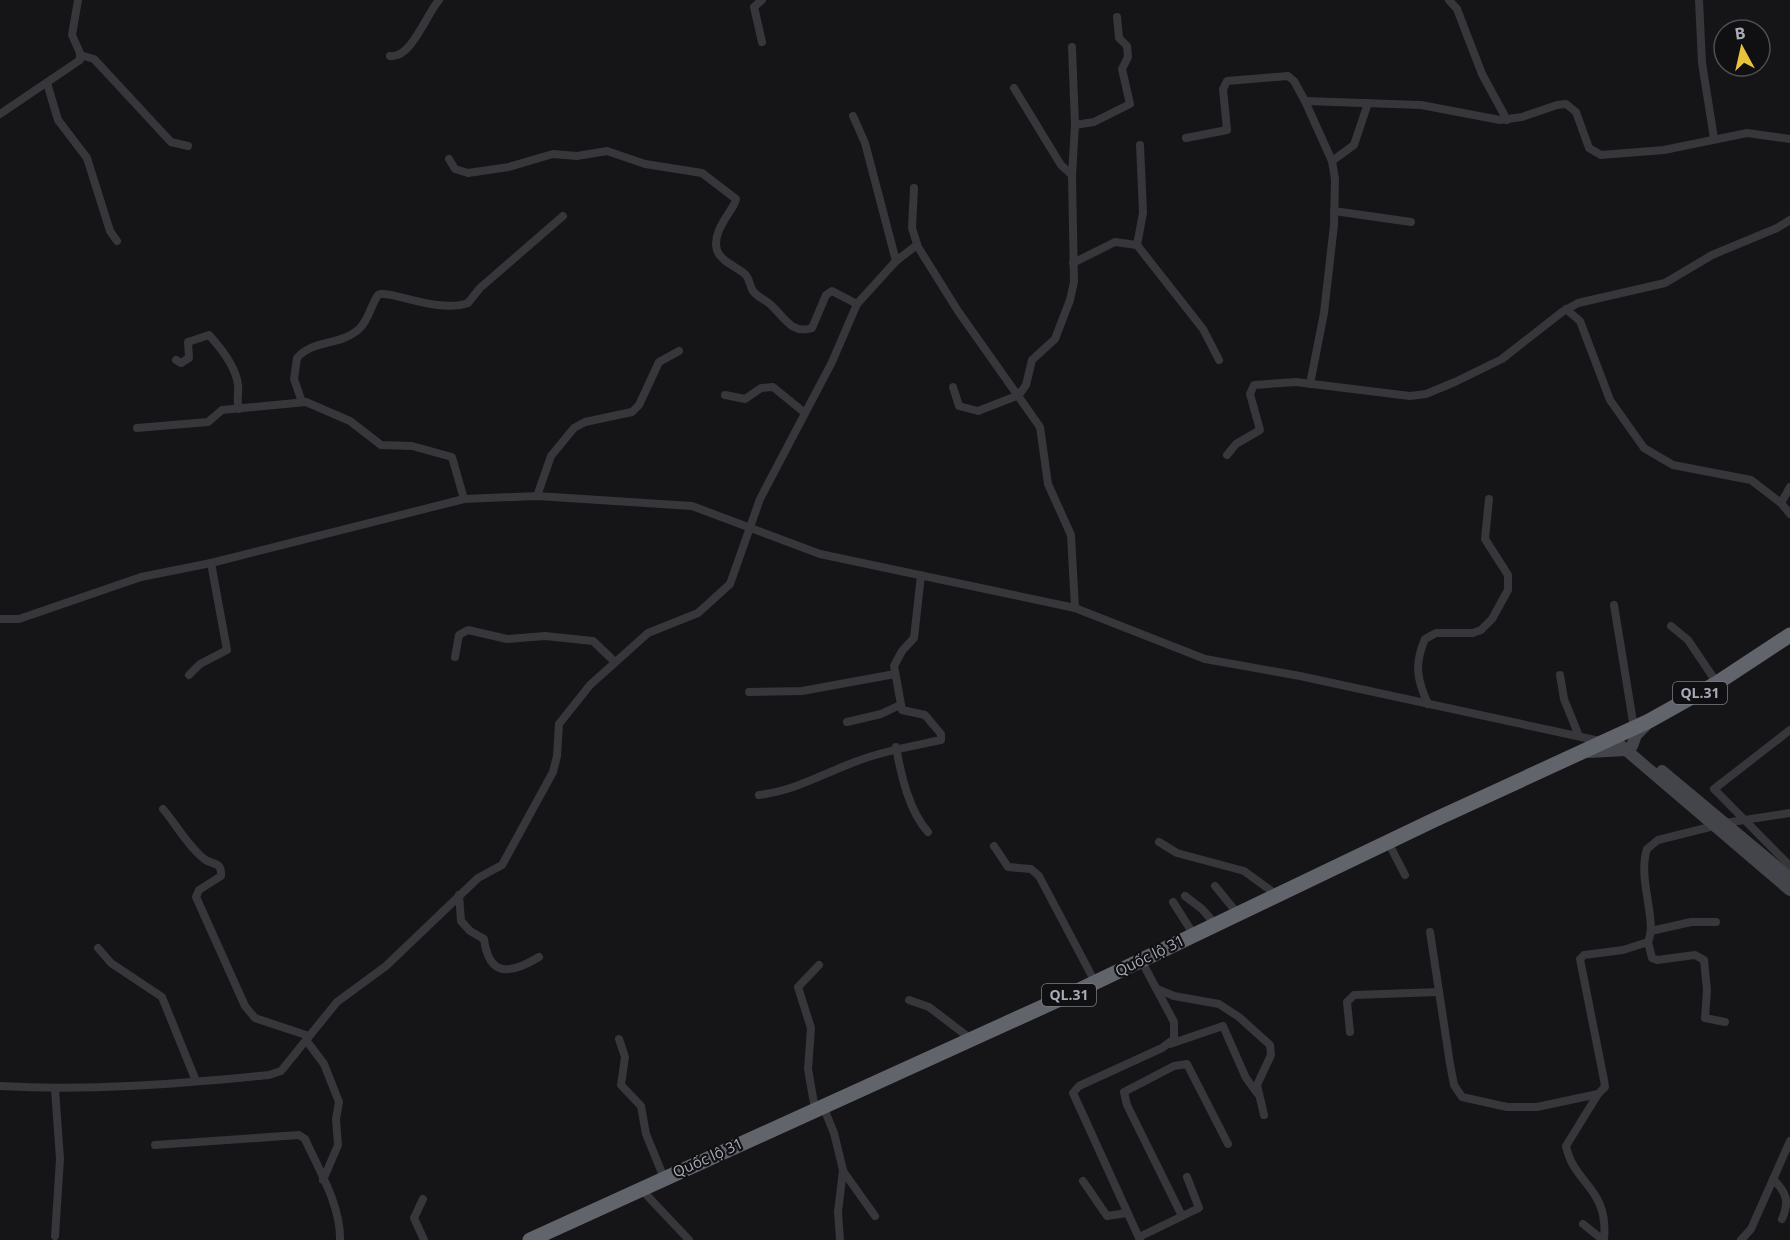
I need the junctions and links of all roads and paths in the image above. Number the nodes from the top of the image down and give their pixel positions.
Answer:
1 (78, 0) edge
2 (438, 0) edge
3 (762, 0) edge
4 (1449, 0) edge
5 (1699, 0) edge
6 (1117, 17) dead end
7 (762, 42) dead end
8 (1072, 47) dead end
9 (80, 55) junction
10 (390, 56) dead end
11 (47, 83) junction
12 (1014, 88) dead end
13 (1305, 101) junction
14 (1368, 103) junction
15 (0, 114) edge
16 (853, 116) dead end
17 (1508, 120) junction
18 (1075, 125) junction
19 (1186, 138) dead end
20 (1714, 138) junction
21 (1790, 139) edge
22 (1140, 145) dead end
23 (188, 146) dead end
24 (449, 159) dead end
25 (1332, 161) junction
26 (1072, 175) junction
27 (914, 188) dead end
28 (1334, 211) junction
29 (563, 216) dead end
30 (1790, 220) edge
31 (1411, 222) dead end
32 (117, 241) dead end
33 (916, 245) junction
34 (1137, 245) junction
35 (896, 261) junction
36 (1073, 263) junction
37 (857, 304) junction
38 (1566, 309) junction
39 (680, 351) dead end
40 (176, 360) dead end
41 (1220, 360) dead end
42 (1310, 384) junction
43 (953, 387) dead end
44 (724, 395) dead end
45 (1020, 395) junction
46 (302, 402) junction
47 (239, 409) junction
48 (805, 412) junction
49 (137, 428) dead end
50 (1227, 455) dead end
51 (1790, 487) edge
52 (537, 496) junction
53 (464, 499) junction
54 (1489, 499) dead end
55 (1781, 503) junction
56 (1790, 514) edge
57 (749, 528) junction
58 (211, 563) junction
59 (921, 575) junction
60 (1614, 605) dead end
61 (1075, 608) junction
62 (0, 620) edge
63 (1671, 626) dead end
64 (1790, 635) edge
65 (455, 657) dead end
66 (614, 661) junction
67 (895, 674) junction
68 (189, 675) dead end
69 (1560, 675) dead end
70 (1717, 683) junction
71 (750, 692) dead end
72 (1428, 704) junction
73 (900, 705) junction
74 (1649, 721) junction
75 (846, 722) dead end
76 (1790, 730) edge
77 (1618, 735) junction
78 (1579, 736) junction
79 (896, 747) junction
80 (1629, 748) junction
81 (1579, 753) junction
82 (759, 795) dead end
83 (163, 809) dead end
84 (1790, 813) edge
85 (1744, 819) junction
86 (1719, 824) junction
87 (928, 832) dead end
88 (1159, 842) dead end
89 (1388, 842) junction
90 (994, 846) dead end
91 (1790, 866) edge
92 (1405, 875) dead end
93 (1790, 878) edge
94 (1215, 886) dead end
95 (1790, 890) edge
96 (459, 895) junction
97 (1277, 895) junction
98 (1185, 896) dead end
99 (1173, 902) dead end
100 (1238, 914) junction
101 (1716, 922) dead end
102 (1216, 925) junction
103 (1651, 931) junction
104 (1430, 932) dead end
105 (1194, 935) junction
106 (1648, 942) junction
107 (98, 948) dead end
108 (540, 957) dead end
109 (1141, 960) junction
110 (819, 965) dead end
111 (1095, 982) junction
112 (1157, 989) junction
113 (1439, 992) junction
114 (909, 1000) dead end
115 (1725, 1022) dead end
116 (1350, 1032) dead end
117 (307, 1038) junction
118 (620, 1039) dead end
119 (971, 1039) junction
120 (1170, 1044) junction
121 (196, 1081) junction
122 (0, 1086) edge
123 (55, 1089) junction
124 (1257, 1093) junction
125 (1598, 1094) junction
126 (817, 1106) junction
127 (1264, 1115) dead end
128 (1790, 1141) edge
129 (1228, 1144) dead end
130 (155, 1145) dead end
131 (843, 1170) junction
132 (1187, 1177) dead end
133 (664, 1178) junction
134 (1773, 1179) junction
135 (323, 1180) junction
136 (1083, 1181) dead end
137 (640, 1188) junction
138 (423, 1198) dead end
139 (1127, 1214) junction
140 (875, 1216) dead end
141 (1182, 1216) junction
142 (1782, 1219) dead end
143 (1582, 1224) dead end
144 (56, 1236) dead end
145 (1139, 1239) edge
146 (1745, 1239) edge
147 (339, 1240) edge
148 (424, 1240) edge
149 (530, 1240) edge
150 (689, 1240) edge
151 (840, 1240) edge
152 (1604, 1240) edge

1 - 9 street
2 - 10 street
3 - 7 street
4 - 17 street
5 - 20 street
6 - 18 street
8 - 18 street
9 - 11 street
9 - 23 street
11 - 15 street
11 - 32 street
12 - 26 street
13 - 14 street
13 - 19 street
13 - 25 street
14 - 17 street
14 - 25 street
16 - 35 street
17 - 20 street
18 - 26 street
20 - 21 street
22 - 34 street
24 - 37 street
25 - 28 street
26 - 36 street
27 - 33 street
28 - 31 street
28 - 42 street
29 - 46 street
30 - 38 street
33 - 35 street
33 - 45 street
34 - 36 street
34 - 41 street
35 - 37 street
36 - 45 street
37 - 48 street
38 - 42 street
38 - 55 street
39 - 52 street
40 - 47 street
42 - 50 street
43 - 45 street
44 - 48 street
45 - 61 street
46 - 47 street
46 - 53 street
47 - 49 street
48 - 57 street
51 - 55 street
52 - 53 street
52 - 57 street
53 - 58 street
54 - 72 street
55 - 56 street
57 - 59 street
57 - 66 street
58 - 62 street
58 - 68 street
59 - 61 street
59 - 67 street
60 - 77 street
61 - 72 street
63 - 70 street
64 - 70 highway, QL.31
65 - 66 street
66 - 96 street
67 - 71 street
67 - 73 street
69 - 78 street
70 - 74 highway, QL.31
72 - 78 street
73 - 75 street
73 - 79 street
74 - 77 highway, QL.31
74 - 80 street
76 - 85 street
77 - 78 street
77 - 80 street
77 - 81 highway, Quốc lộ 31 / QL.31
79 - 82 street
79 - 87 street
80 - 81 street
80 - 86 street
81 - 89 highway, Quốc lộ 31 / QL.31
83 - 117 street
84 - 85 street
85 - 86 street
85 - 91 street
86 - 93 street
86 - 95 street
86 - 103 street
88 - 97 street
89 - 92 street
89 - 97 highway, Quốc lộ 31 / QL.31
90 - 111 street
94 - 100 street
96 - 108 street
96 - 117 street
97 - 100 highway, Quốc lộ 31 / QL.31
98 - 102 street
99 - 105 street
100 - 102 highway, Quốc lộ 31 / QL.31
101 - 103 street
102 - 105 highway, Quốc lộ 31 / QL.31
103 - 106 street
104 - 113 street
105 - 109 highway, Quốc lộ 31 / QL.31
106 - 115 street
106 - 125 street
107 - 121 street
109 - 111 highway, Quốc lộ 31 / QL.31
109 - 112 street
110 - 126 street
111 - 119 highway, Quốc lộ 31 / QL.31
112 - 120 street
112 - 124 street
113 - 116 street
113 - 125 street
114 - 119 street
117 - 121 street
117 - 135 street
118 - 133 street
119 - 126 highway, Quốc lộ 31 / QL.31
120 - 124 street
120 - 139 street
121 - 123 street
122 - 123 street
123 - 144 street
124 - 127 street
125 - 152 street
126 - 131 street
126 - 133 highway, Quốc lộ 31 / QL.31
128 - 134 street
129 - 141 street
130 - 135 street
131 - 140 street
131 - 151 street
132 - 141 street
133 - 137 highway, Quốc lộ 31 / QL.31
134 - 142 street
134 - 146 street
135 - 147 street
136 - 139 street
137 - 149 highway, Quốc lộ 31 / QL.31
137 - 150 street
138 - 148 street
139 - 145 street
141 - 145 street
143 - 152 street

